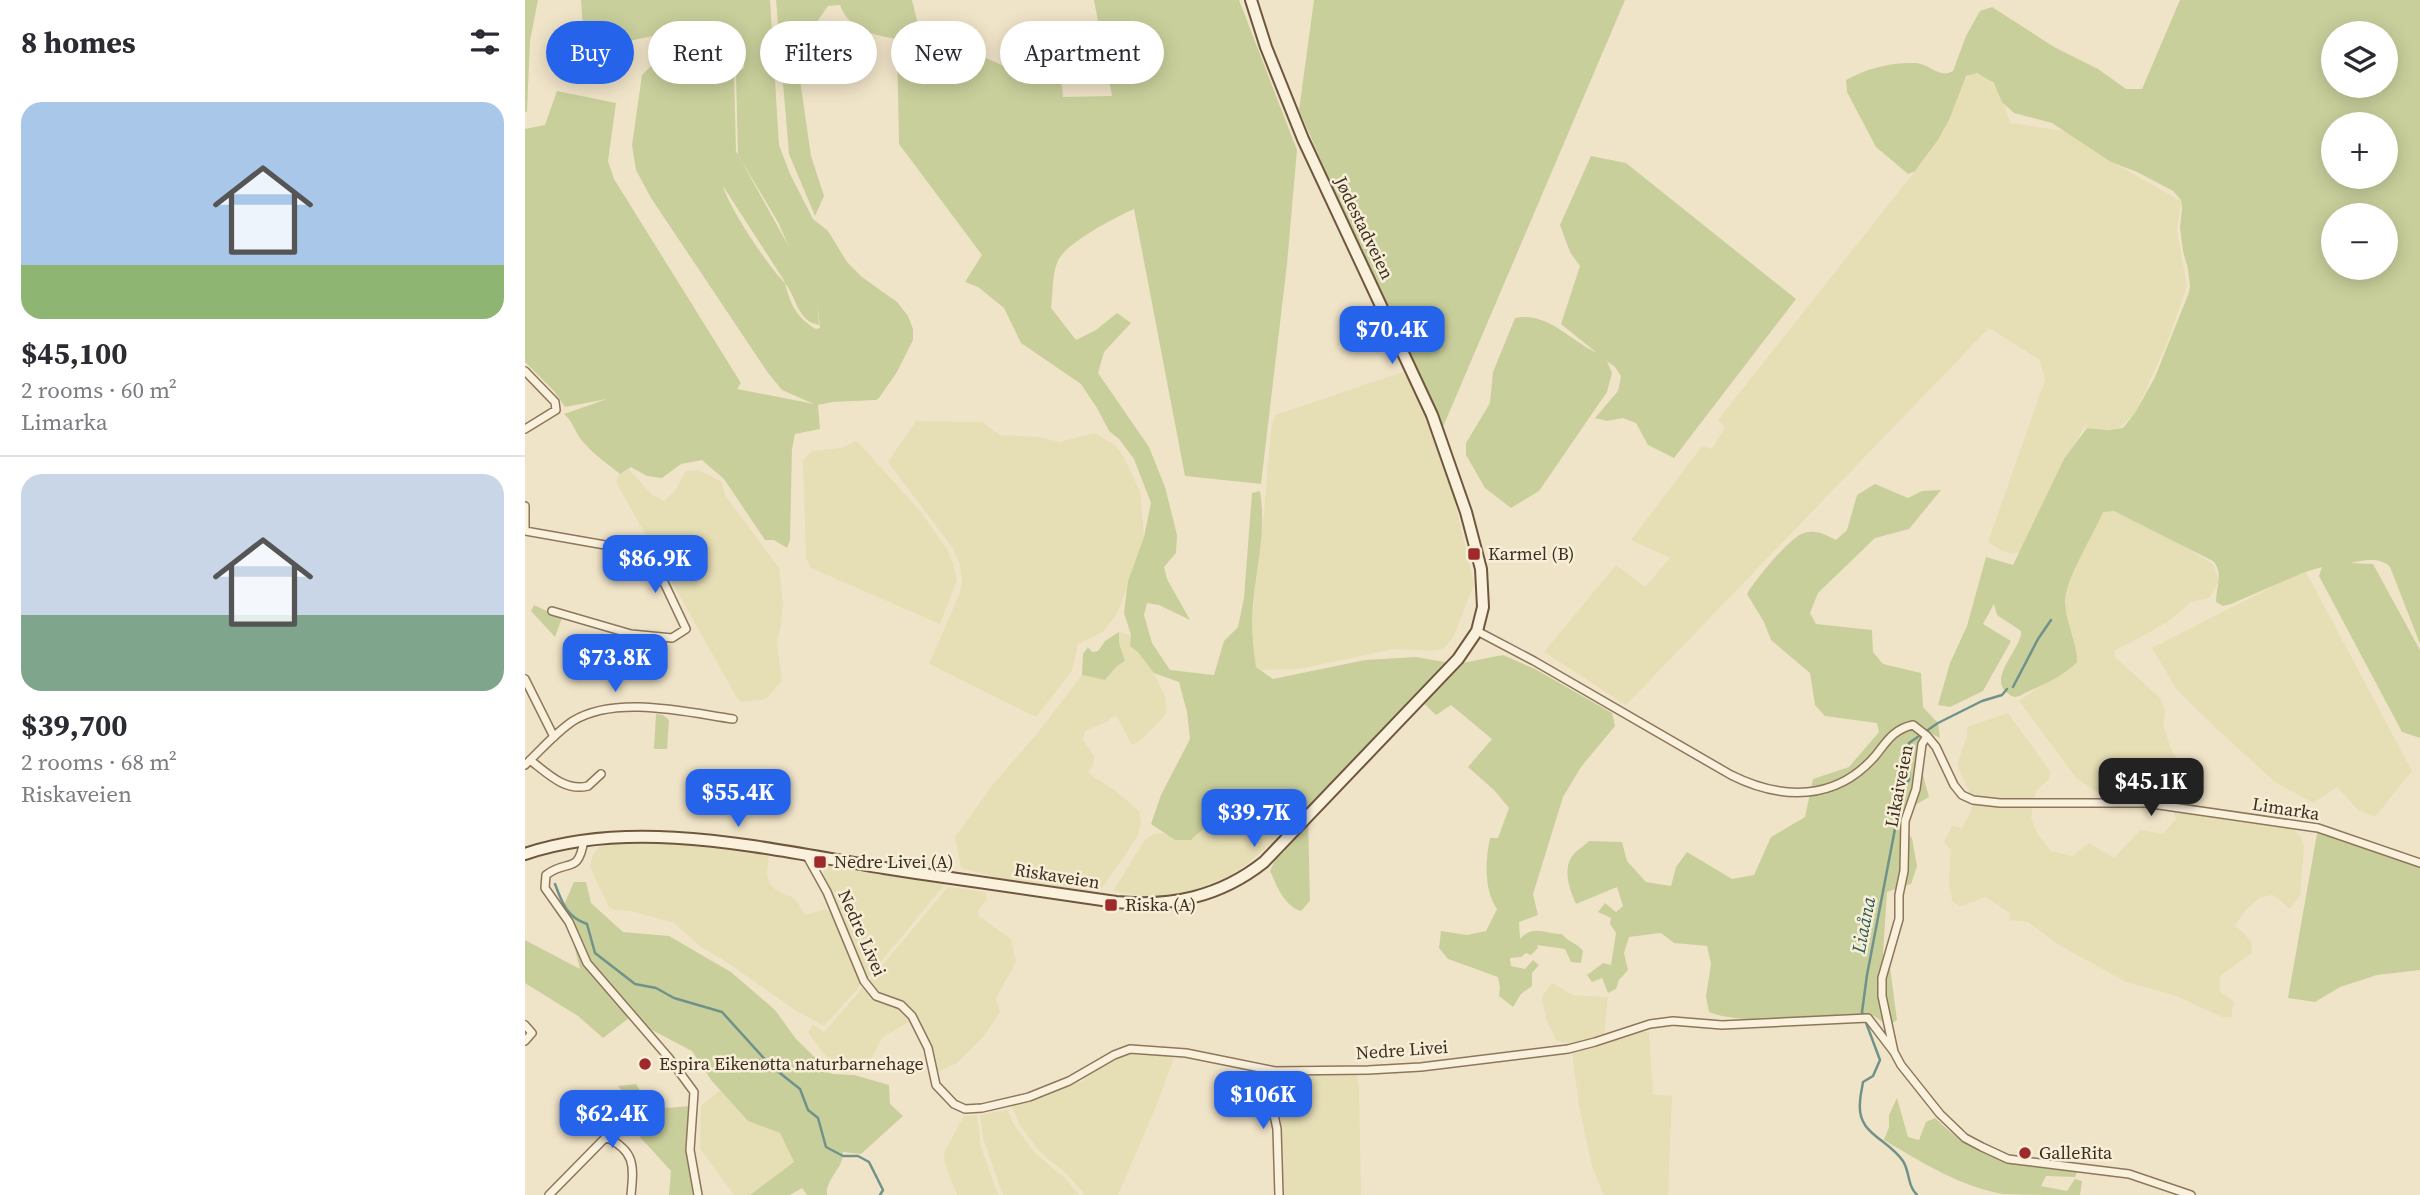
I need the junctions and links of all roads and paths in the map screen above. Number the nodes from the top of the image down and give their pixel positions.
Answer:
1 (1251, 0) edge
2 (525, 371) edge
3 (525, 429) edge
4 (525, 506) edge
5 (525, 530) edge
6 (552, 611) dead end
7 (1477, 631) junction
8 (525, 679) edge
9 (733, 719) dead end
10 (1927, 736) junction
11 (554, 737) junction
12 (528, 762) edge
13 (601, 774) dead end
14 (584, 840) junction
15 (525, 854) edge
16 (807, 856) junction
17 (2420, 863) edge
18 (525, 1025) edge
19 (525, 1041) edge
20 (1894, 1052) junction
21 (1275, 1070) junction
22 (579, 1103) dead end
23 (606, 1137) junction
24 (549, 1195) edge
25 (631, 1195) edge
26 (698, 1195) edge
27 (1279, 1195) edge
28 (2191, 1195) edge

1 - 7 main road, Jødestadveien
2 - 3 street
4 - 5 street
5 - 6 street
7 - 10 street, Likaiveien
7 - 16 main road, Riskaveien
8 - 11 street
9 - 11 street
10 - 17 street, Limarka
10 - 20 street, Likaiveien
11 - 12 street
12 - 13 street
14 - 15 main road, Riskaveien
14 - 16 main road, Riskaveien
14 - 26 street
16 - 21 street, Nedre Livei
18 - 19 street
20 - 21 street, Nedre Livei
20 - 28 street, Likaiveien
21 - 27 street
22 - 23 street
23 - 24 street
23 - 25 street

